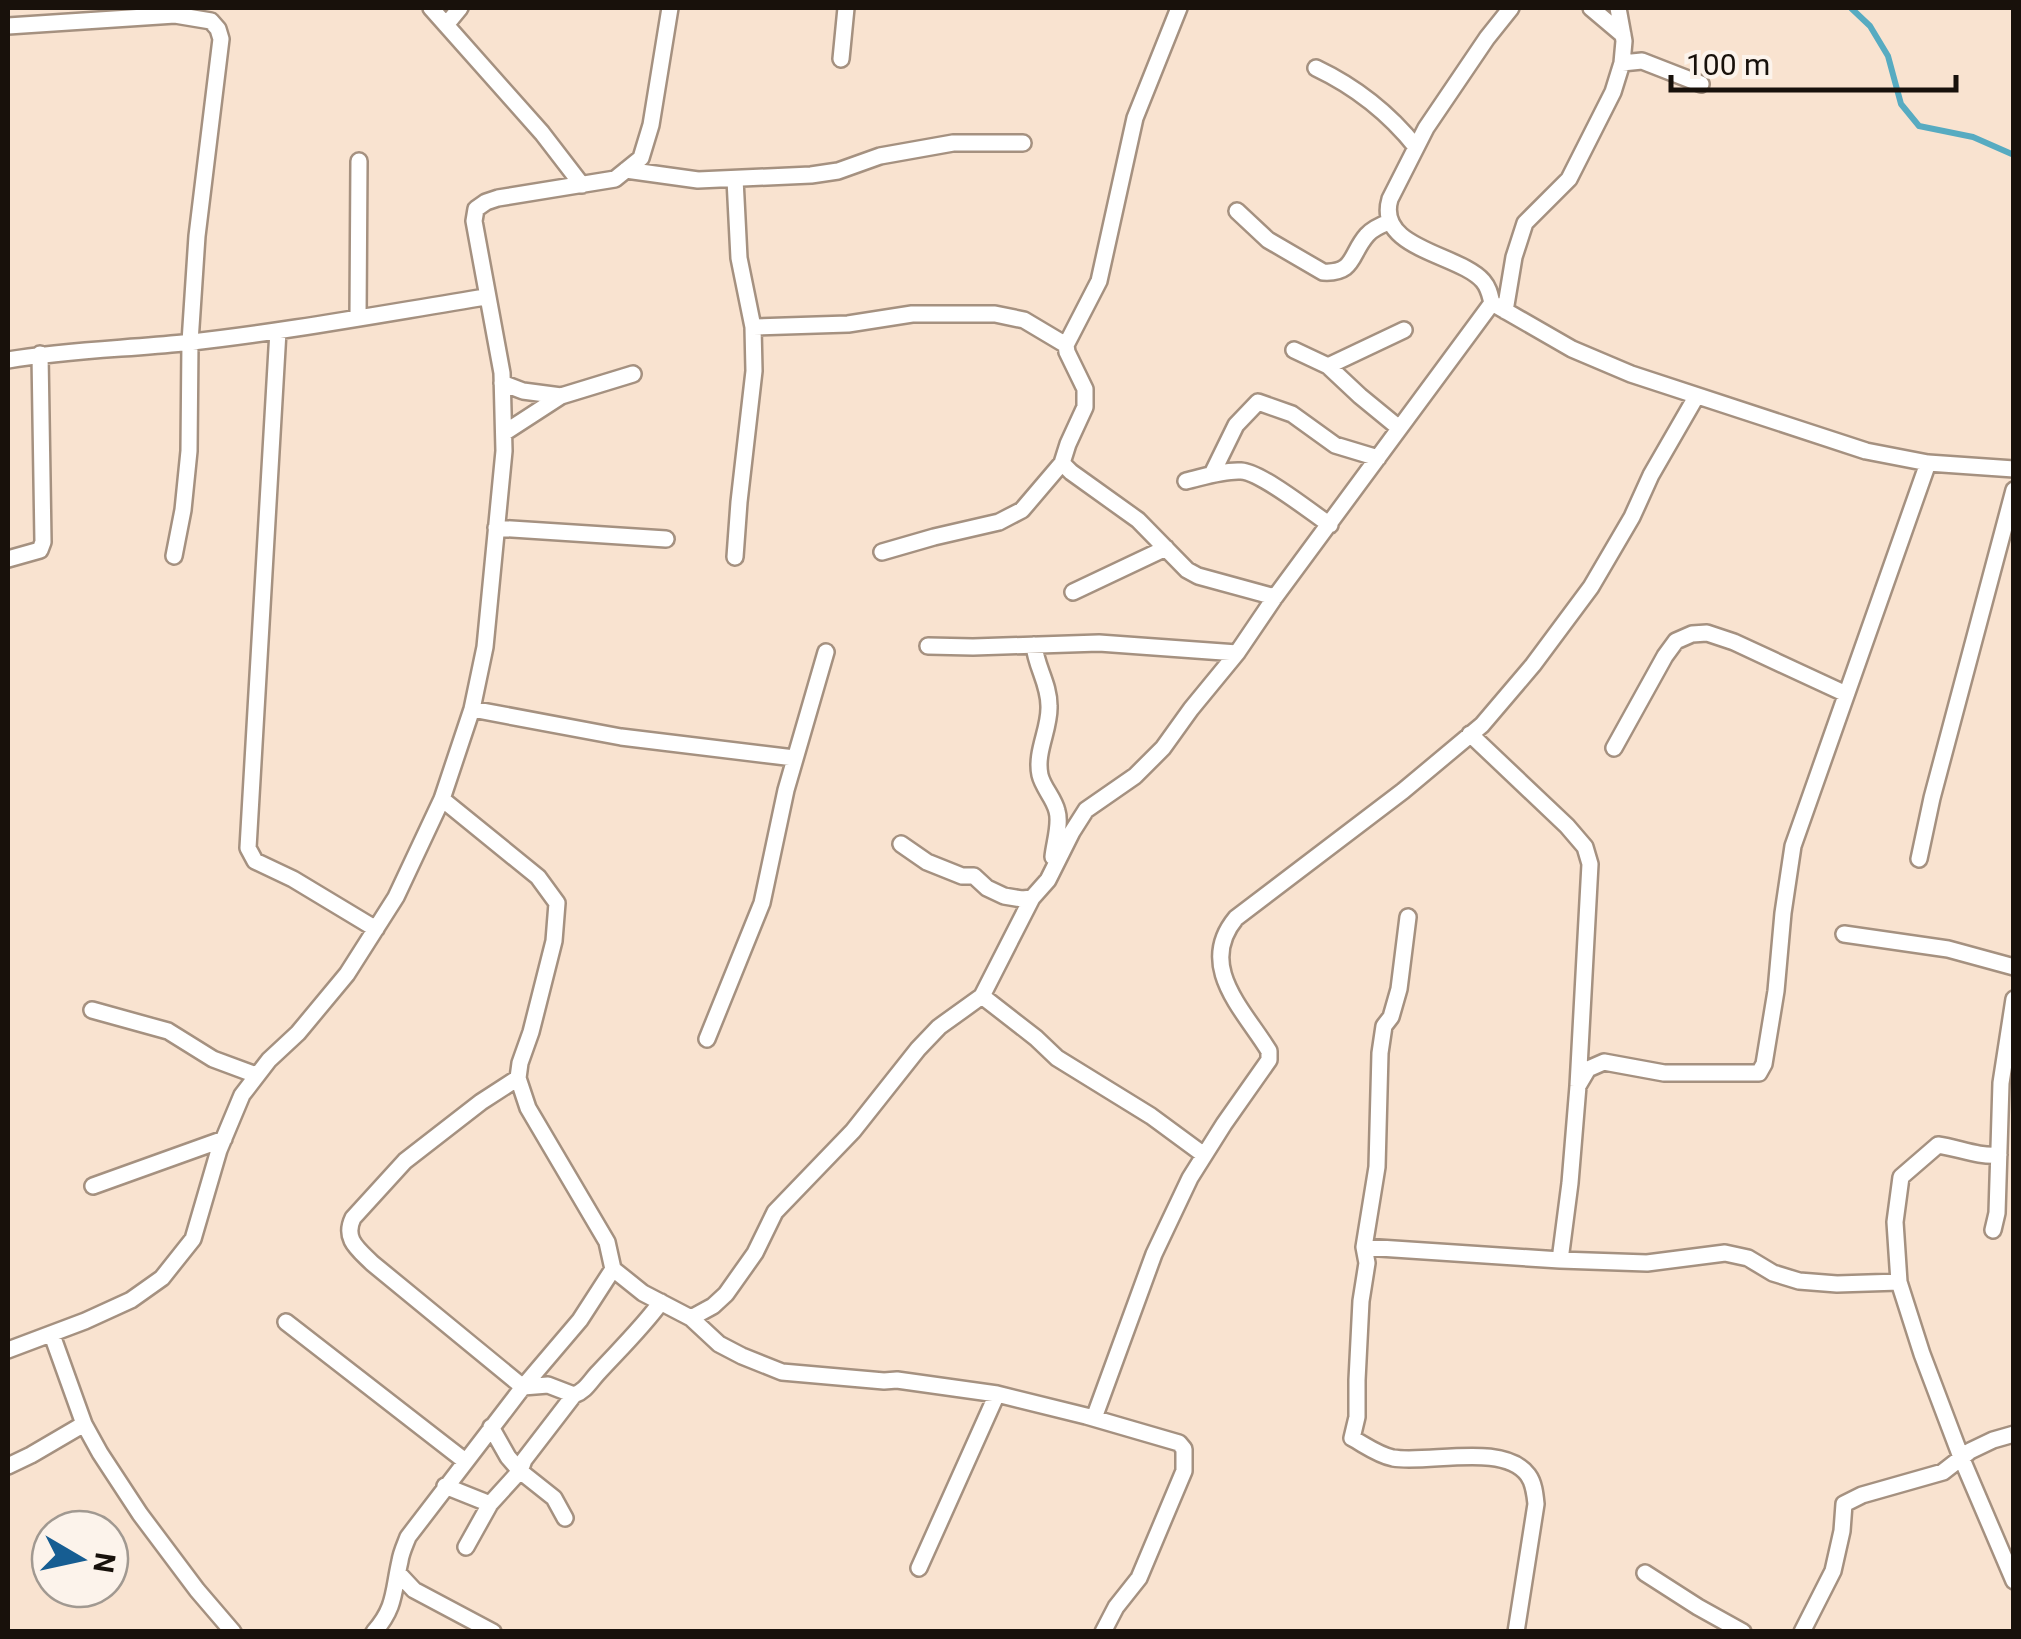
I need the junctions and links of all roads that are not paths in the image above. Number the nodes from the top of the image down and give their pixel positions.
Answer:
1 (431, 8) edge
2 (460, 8) edge
3 (670, 8) edge
4 (846, 8) edge
5 (1179, 8) edge
6 (1511, 8) edge
7 (1591, 8) edge
8 (1618, 8) edge
9 (446, 25) junction
10 (8, 26) edge
11 (1622, 35) junction
12 (840, 59) dead end
13 (1622, 63) junction
14 (1316, 68) dead end
15 (1701, 84) dead end
16 (1022, 143) dead end
17 (1416, 148) junction
18 (358, 162) dead end
19 (626, 170) junction
20 (735, 179) junction
21 (582, 186) junction
22 (1237, 211) dead end
23 (1389, 222) junction
24 (486, 296) junction
25 (1498, 307) junction
26 (358, 318) junction
27 (754, 327) junction
28 (1404, 330) dead end
29 (278, 331) junction
30 (190, 342) junction
31 (1066, 344) junction
32 (1294, 350) dead end
33 (40, 354) junction
34 (8, 360) edge
35 (1328, 366) junction
36 (633, 374) dead end
37 (502, 383) junction
38 (561, 396) junction
39 (1696, 397) junction
40 (1400, 428) junction
41 (504, 433) junction
42 (1378, 458) junction
43 (1062, 462) junction
44 (1928, 464) junction
45 (2014, 469) edge
46 (1212, 474) junction
47 (1186, 481) dead end
48 (2014, 490) edge
49 (1330, 525) junction
50 (496, 528) junction
51 (666, 539) dead end
52 (1166, 548) junction
53 (882, 552) dead end
54 (174, 556) dead end
55 (735, 557) dead end
56 (8, 559) edge
57 (1073, 592) dead end
58 (1275, 597) junction
59 (1034, 645) junction
60 (928, 646) dead end
61 (826, 652) dead end
62 (1238, 653) junction
63 (1846, 694) junction
64 (472, 709) junction
65 (1470, 734) junction
66 (1614, 748) dead end
67 (794, 758) junction
68 (442, 799) junction
69 (901, 844) dead end
70 (1919, 859) dead end
71 (1055, 865) junction
72 (1032, 898) junction
73 (1408, 917) dead end
74 (376, 929) junction
75 (1844, 934) dead end
76 (2014, 967) edge
77 (982, 996) junction
78 (2014, 1000) edge
79 (92, 1010) dead end
80 (707, 1039) dead end
81 (256, 1075) junction
82 (518, 1078) junction
83 (1578, 1086) junction
84 (224, 1140) junction
85 (1204, 1155) junction
86 (1999, 1156) junction
87 (93, 1186) dead end
88 (1993, 1230) dead end
89 (1364, 1246) junction
90 (1560, 1260) junction
91 (613, 1269) junction
92 (1900, 1282) junction
93 (661, 1302) junction
94 (690, 1318) junction
95 (286, 1322) dead end
96 (52, 1335) junction
97 (8, 1350) edge
98 (524, 1387) junction
99 (997, 1394) junction
100 (574, 1395) junction
101 (1094, 1418) junction
102 (84, 1424) junction
103 (492, 1427) junction
104 (2014, 1434) edge
105 (1962, 1457) junction
106 (465, 1461) junction
107 (8, 1466) edge
108 (520, 1471) junction
109 (445, 1486) junction
110 (490, 1504) junction
111 (565, 1518) dead end
112 (466, 1546) dead end
113 (919, 1568) dead end
114 (1646, 1573) dead end
115 (399, 1574) junction
116 (2014, 1581) edge
117 (232, 1632) edge
118 (374, 1632) edge
119 (492, 1632) edge
120 (1103, 1632) edge
121 (1516, 1632) edge
122 (1743, 1632) edge
123 (1802, 1632) edge

1 - 9 street
2 - 9 street
3 - 19 street
4 - 12 street
5 - 31 street
6 - 17 street
7 - 11 street
8 - 11 street
9 - 21 street
10 - 30 street
11 - 13 street
13 - 15 street
13 - 25 street
14 - 17 street
16 - 20 street
17 - 23 street
18 - 26 street
19 - 20 street
19 - 21 street
20 - 27 street
21 - 24 street
22 - 23 street
23 - 25 street
24 - 26 street
24 - 37 street
25 - 39 street
25 - 40 street
26 - 29 street
27 - 31 street
27 - 55 street
28 - 35 street
29 - 30 street
29 - 74 street
30 - 33 street
30 - 54 street
31 - 43 street
32 - 35 street
33 - 34 street
33 - 56 street
35 - 40 street
36 - 38 street
37 - 38 street
37 - 41 street
38 - 41 street
39 - 44 street
39 - 65 street
40 - 42 street
41 - 50 street
42 - 46 street
42 - 49 street
43 - 52 street
43 - 53 street
44 - 45 street
44 - 63 street
46 - 47 street
46 - 49 street
48 - 70 street
49 - 58 street
50 - 51 street
50 - 64 street
52 - 57 street
52 - 58 street
58 - 62 street
59 - 60 street
59 - 62 street
59 - 71 street
61 - 67 street
62 - 71 street
63 - 66 street
63 - 83 street
64 - 67 street
64 - 68 street
65 - 83 street
65 - 85 street
67 - 80 street
68 - 74 street
68 - 82 street
69 - 72 street
71 - 72 street
72 - 77 street
73 - 89 street
74 - 81 street
75 - 76 street
77 - 85 street
77 - 94 street
78 - 86 street
79 - 81 street
81 - 84 street
82 - 91 street
82 - 98 street
83 - 90 street
84 - 87 street
84 - 96 street
85 - 101 street
86 - 88 street
86 - 92 street
89 - 90 street
89 - 121 street
90 - 92 street
91 - 93 street
91 - 98 street
92 - 105 street
93 - 94 street
93 - 100 street
94 - 99 street
95 - 106 street
96 - 97 street
96 - 102 street
98 - 100 street
98 - 103 street
99 - 101 street
99 - 113 street
100 - 108 street
101 - 120 street
102 - 107 street
102 - 117 street
103 - 106 street
103 - 108 street
104 - 105 street
105 - 116 street
105 - 123 street
106 - 109 street
108 - 110 street
108 - 111 street
109 - 110 street
109 - 115 street
110 - 112 street
114 - 122 street
115 - 118 street
115 - 119 street

